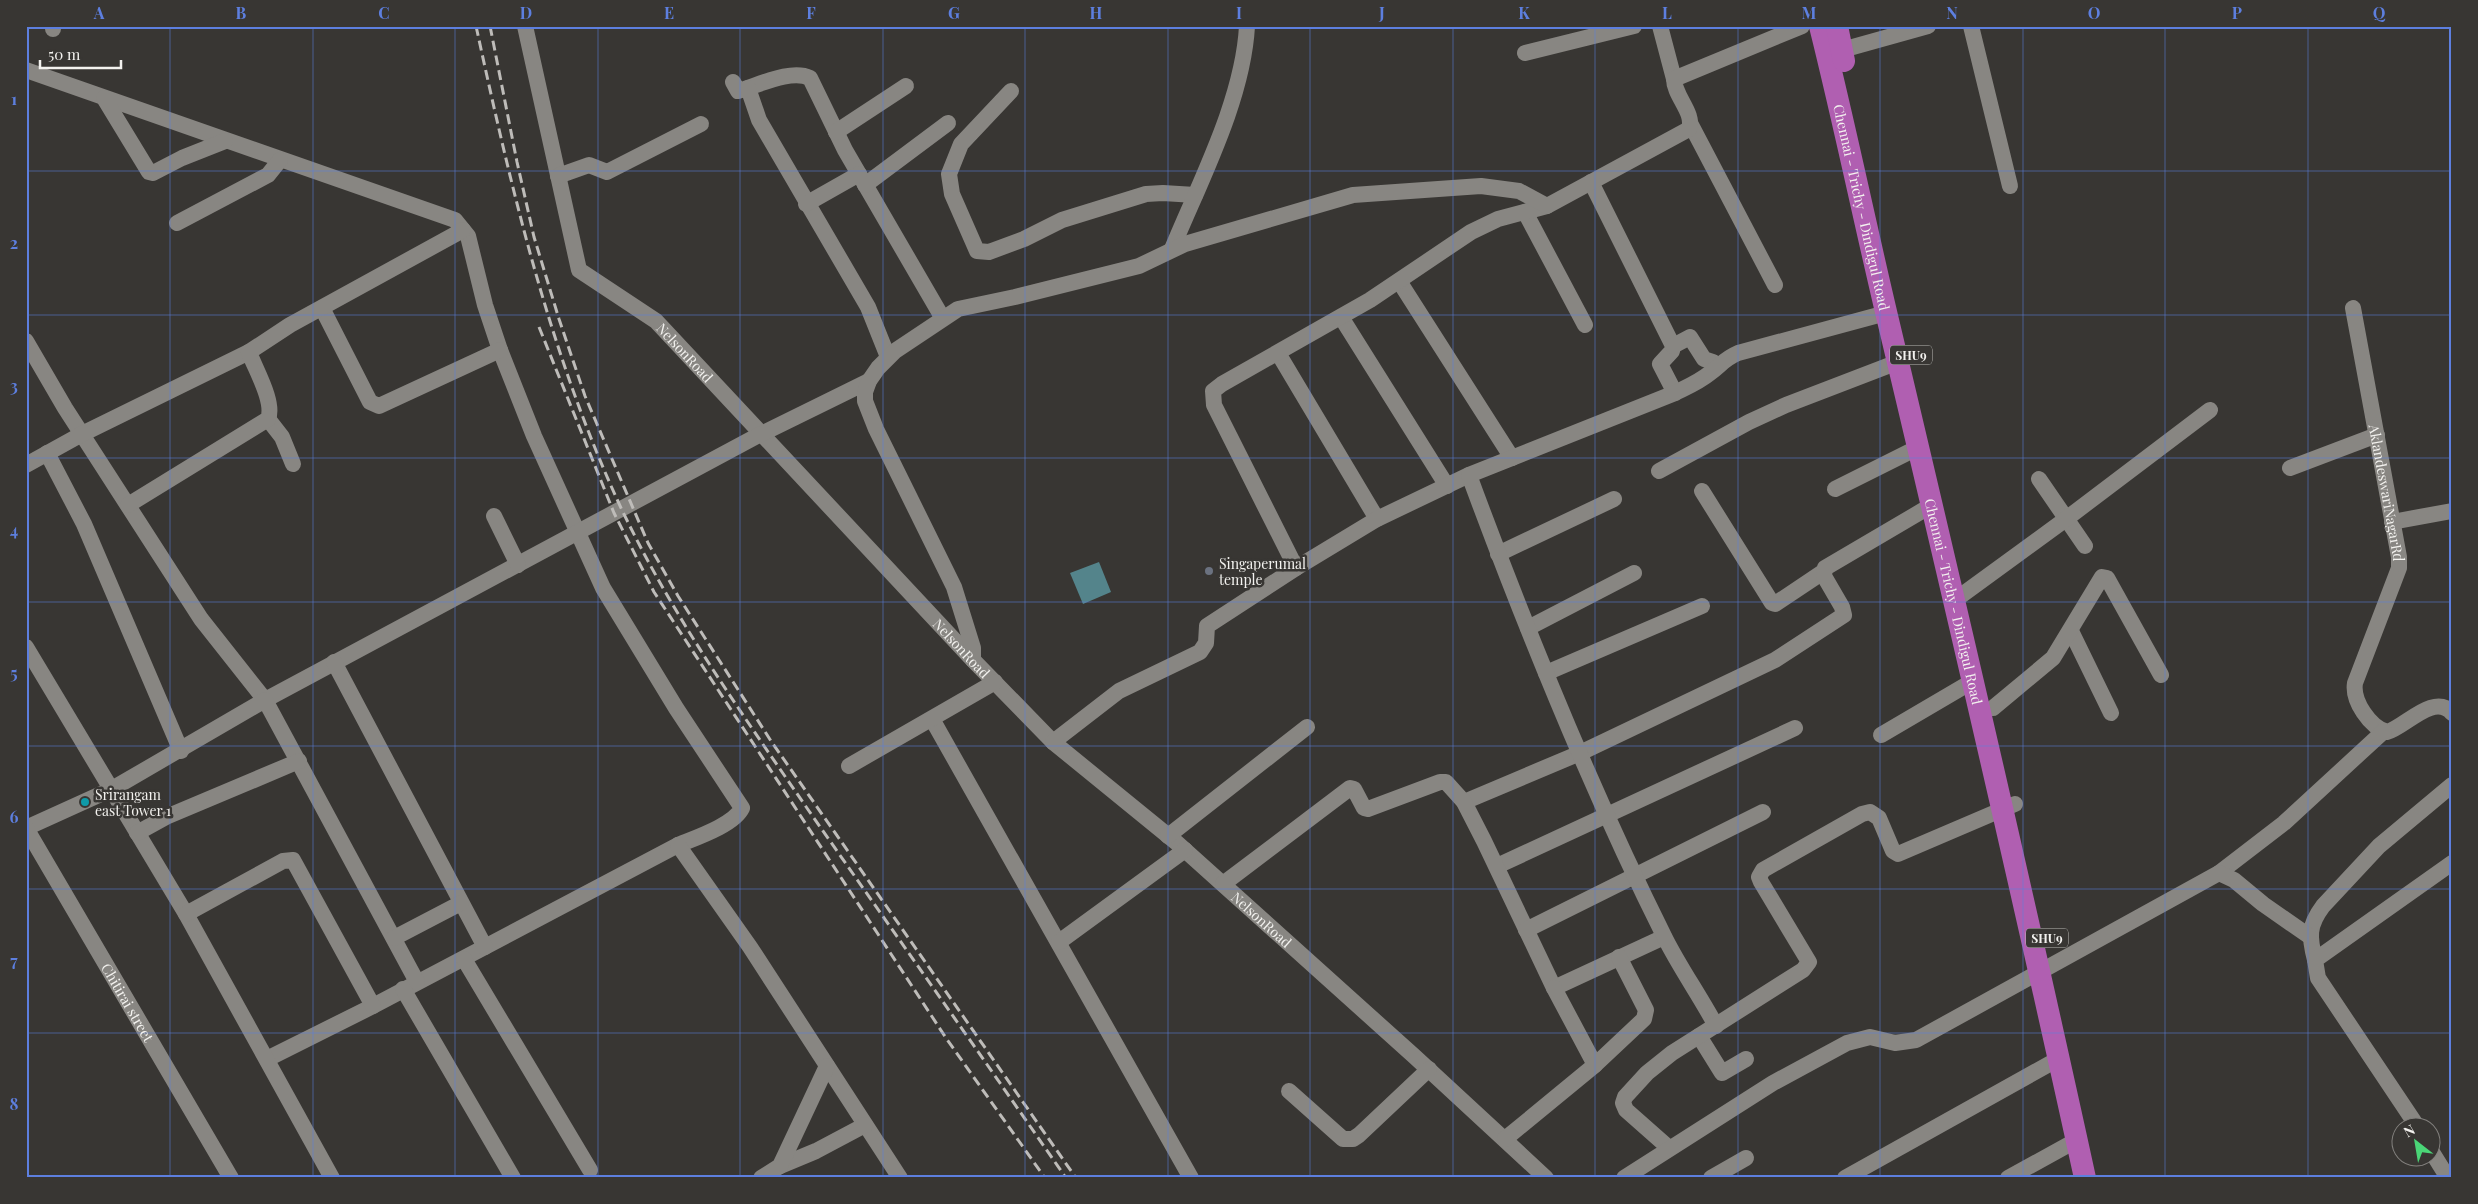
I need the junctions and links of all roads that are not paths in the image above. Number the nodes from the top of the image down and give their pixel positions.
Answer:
1 (525, 26) edge
2 (1247, 26) edge
3 (1634, 26) edge
4 (1660, 26) edge
5 (1802, 26) edge
6 (1820, 26) edge
7 (1836, 26) edge
8 (1928, 26) edge
9 (1971, 26) edge
10 (1842, 50) junction
11 (1525, 53) dead end
12 (26, 70) edge
13 (1674, 79) junction
14 (906, 86) dead end
15 (1011, 91) dead end
16 (104, 98) junction
17 (948, 123) dead end
18 (701, 124) dead end
19 (1690, 124) junction
20 (836, 132) junction
21 (225, 141) junction
22 (280, 160) junction
23 (558, 176) junction
24 (862, 180) junction
25 (1591, 182) junction
26 (2010, 186) dead end
27 (1194, 195) junction
28 (806, 204) junction
29 (1547, 206) junction
30 (1525, 212) junction
31 (177, 223) dead end
32 (463, 230) junction
33 (1172, 249) junction
34 (1399, 281) junction
35 (1775, 285) dead end
36 (322, 308) junction
37 (2353, 308) dead end
38 (1886, 313) junction
39 (942, 317) junction
40 (1341, 317) junction
41 (1585, 325) dead end
42 (26, 341) edge
43 (1672, 346) junction
44 (500, 350) junction
45 (249, 352) junction
46 (1278, 353) junction
47 (888, 358) junction
48 (1898, 362) junction
49 (1716, 366) junction
50 (869, 381) junction
51 (1675, 393) junction
52 (2210, 410) dead end
53 (268, 419) junction
54 (762, 433) junction
55 (82, 434) junction
56 (2376, 435) junction
57 (1919, 447) junction
58 (47, 453) junction
59 (1512, 458) junction
60 (293, 464) dead end
61 (26, 465) edge
62 (2290, 468) dead end
63 (1660, 471) dead end
64 (1469, 475) junction
65 (2039, 479) dead end
66 (1447, 486) junction
67 (1835, 489) dead end
68 (1702, 490) dead end
69 (1614, 499) dead end
70 (128, 505) junction
71 (1932, 505) junction
72 (2452, 511) edge
73 (494, 516) dead end
74 (1377, 519) junction
75 (2066, 519) junction
76 (2392, 522) junction
77 (578, 533) junction
78 (2084, 546) dead end
79 (1498, 554) junction
80 (518, 565) junction
81 (1296, 568) junction
82 (1823, 572) junction
83 (1634, 573) dead end
84 (1961, 595) junction
85 (1702, 606) dead end
86 (1528, 628) junction
87 (2071, 631) junction
88 (26, 647) edge
89 (973, 660) junction
90 (334, 662) junction
91 (1546, 673) junction
92 (2161, 675) dead end
93 (995, 682) junction
94 (1984, 695) junction
95 (265, 700) junction
96 (2111, 713) dead end
97 (2452, 713) edge
98 (932, 719) junction
99 (1307, 727) dead end
100 (1795, 728) dead end
101 (2384, 731) junction
102 (1882, 735) dead end
103 (1053, 742) junction
104 (181, 750) junction
105 (1580, 753) junction
106 (299, 761) junction
107 (849, 766) dead end
108 (2452, 785) edge
109 (112, 789) junction
110 (1464, 802) junction
111 (2008, 807) junction
112 (1763, 812) dead end
113 (1606, 814) junction
114 (26, 828) edge
115 (137, 833) junction
116 (1168, 836) junction
117 (678, 845) junction
118 (1185, 850) junction
119 (2452, 863) edge
120 (1497, 866) junction
121 (2219, 873) junction
122 (1635, 874) junction
123 (1223, 884) junction
124 (461, 903) junction
125 (186, 914) junction
126 (1526, 930) junction
127 (1664, 937) junction
128 (394, 938) junction
129 (1058, 942) junction
130 (485, 947) junction
131 (2314, 948) junction
132 (1619, 958) junction
133 (464, 959) junction
134 (2048, 969) junction
135 (410, 985) junction
136 (1554, 988) junction
137 (373, 1006) junction
138 (1716, 1026) junction
139 (1699, 1036) junction
140 (2060, 1058) junction
141 (267, 1059) junction
142 (1746, 1059) dead end
143 (827, 1066) junction
144 (1595, 1066) junction
145 (1429, 1069) junction
146 (1289, 1091) dead end
147 (2410, 1116) edge
148 (865, 1124) junction
149 (1505, 1139) junction
150 (2077, 1140) junction
151 (1669, 1148) junction
152 (1746, 1158) dead end
153 (2440, 1165) edge
154 (780, 1166) junction
155 (590, 1170) dead end
156 (511, 1177) edge
157 (231, 1178) edge
158 (332, 1178) edge
159 (761, 1178) edge
160 (900, 1178) edge
161 (1191, 1178) edge
162 (1546, 1178) edge
163 (1624, 1178) edge
164 (1711, 1178) edge
165 (1845, 1178) edge
166 (2008, 1178) edge
167 (2085, 1178) edge
168 (2100, 1178) edge
169 (2448, 1178) edge

1 - 23 street, NelsonRoad
2 - 27 street
3 - 11 street
4 - 13 street
5 - 13 street
6 - 38 highway, Chennai - Trichy - Dindigul Road / SHU9
7 - 10 highway, Chennai - Trichy - Dindigul Road / SHU9
8 - 10 street
9 - 26 street
10 - 84 highway, Chennai - Trichy - Dindigul Road / SHU9
12 - 16 street
13 - 19 street
14 - 20 street
15 - 27 street
16 - 21 street
16 - 21 street
17 - 24 street
18 - 23 street
19 - 25 street
19 - 35 street
20 - 24 street
20 - 28 street
21 - 22 street
22 - 31 street
22 - 32 street
23 - 54 street, NelsonRoad
24 - 28 street
24 - 39 street
25 - 29 street
25 - 43 street
27 - 33 street
28 - 47 street
29 - 30 street
29 - 33 street
30 - 34 street
30 - 41 street
32 - 36 street
32 - 44 street
33 - 39 street
34 - 40 street
34 - 59 street
36 - 44 street
36 - 45 street
37 - 56 street, AklandeswariNagarRd
38 - 48 highway, Chennai - Trichy - Dindigul Road / SHU9
38 - 49 street
39 - 47 street
40 - 46 street
40 - 66 street
42 - 55 street
43 - 49 street
43 - 51 street
44 - 77 street
45 - 53 street
45 - 55 street
46 - 74 street
46 - 81 street
47 - 50 street
48 - 57 highway, Chennai - Trichy - Dindigul Road / SHU9
48 - 63 street
49 - 51 street
50 - 54 street
50 - 89 street
51 - 59 street
52 - 75 street
53 - 60 street
53 - 70 street
54 - 77 street
54 - 89 street, NelsonRoad
55 - 58 street
55 - 70 street
56 - 62 street
56 - 76 street, AklandeswariNagarRd
57 - 67 street
57 - 71 highway, Chennai - Trichy - Dindigul Road / SHU9
58 - 61 street
58 - 104 street
59 - 64 street
64 - 66 street
64 - 79 street
65 - 75 street
66 - 74 street
68 - 82 street
69 - 79 street
70 - 95 street
71 - 82 street
71 - 84 highway, Chennai - Trichy - Dindigul Road / SHU9
72 - 76 street
73 - 80 street
74 - 81 street
75 - 78 street
75 - 84 street
76 - 101 street, AklandeswariNagarRd
77 - 80 street
77 - 117 street
79 - 86 street
80 - 90 street
81 - 103 street
82 - 105 street
83 - 86 street
84 - 94 highway, Chennai - Trichy - Dindigul Road / SHU9
85 - 91 street
86 - 91 street
87 - 92 street
87 - 94 street
87 - 96 street
88 - 109 street
89 - 93 street, NelsonRoad
90 - 95 street
90 - 124 street
91 - 105 street
93 - 98 street
93 - 103 street, NelsonRoad
94 - 102 street
94 - 111 highway, Chennai - Trichy - Dindigul Road
95 - 104 street
95 - 106 street
97 - 101 street
98 - 107 street
98 - 129 street
99 - 116 street
100 - 113 street
101 - 121 street
103 - 116 street, NelsonRoad
104 - 109 street
105 - 110 street
105 - 113 street
106 - 115 street
106 - 128 street
108 - 131 street
109 - 114 street
109 - 115 street
110 - 120 street
110 - 123 street
111 - 134 highway, Chennai - Trichy - Dindigul Road
111 - 138 street
112 - 122 street
113 - 120 street
113 - 122 street
114 - 157 street, Chitirai street
115 - 125 street
116 - 118 street, NelsonRoad
117 - 130 street
117 - 143 street
118 - 123 street, NelsonRoad
118 - 129 street
119 - 131 street
120 - 126 street
121 - 131 street
121 - 134 street
122 - 126 street
122 - 127 street
123 - 145 street, NelsonRoad
124 - 128 street
124 - 130 street
125 - 137 street
125 - 141 street
126 - 136 street
127 - 132 street
127 - 138 street
128 - 135 street
129 - 161 street
130 - 133 street
131 - 147 street
132 - 136 street
132 - 144 street
133 - 135 street
133 - 155 street
134 - 140 highway, Chennai - Trichy - Dindigul Road
134 - 151 street
134 - 168 highway, Chennai - Trichy - Dindigul Road / SHU9
135 - 137 street
135 - 156 street
136 - 144 street
137 - 141 street
138 - 139 street
139 - 142 street
139 - 151 street
140 - 150 highway, Chennai - Trichy - Dindigul Road
140 - 165 street
141 - 158 street
143 - 148 street
143 - 154 street
144 - 149 street
145 - 146 street
145 - 149 street, NelsonRoad
148 - 154 street
148 - 160 street
149 - 162 street, NelsonRoad
150 - 166 street
150 - 167 highway, Chennai - Trichy - Dindigul Road
151 - 163 street
152 - 164 street
153 - 169 street
154 - 159 street

